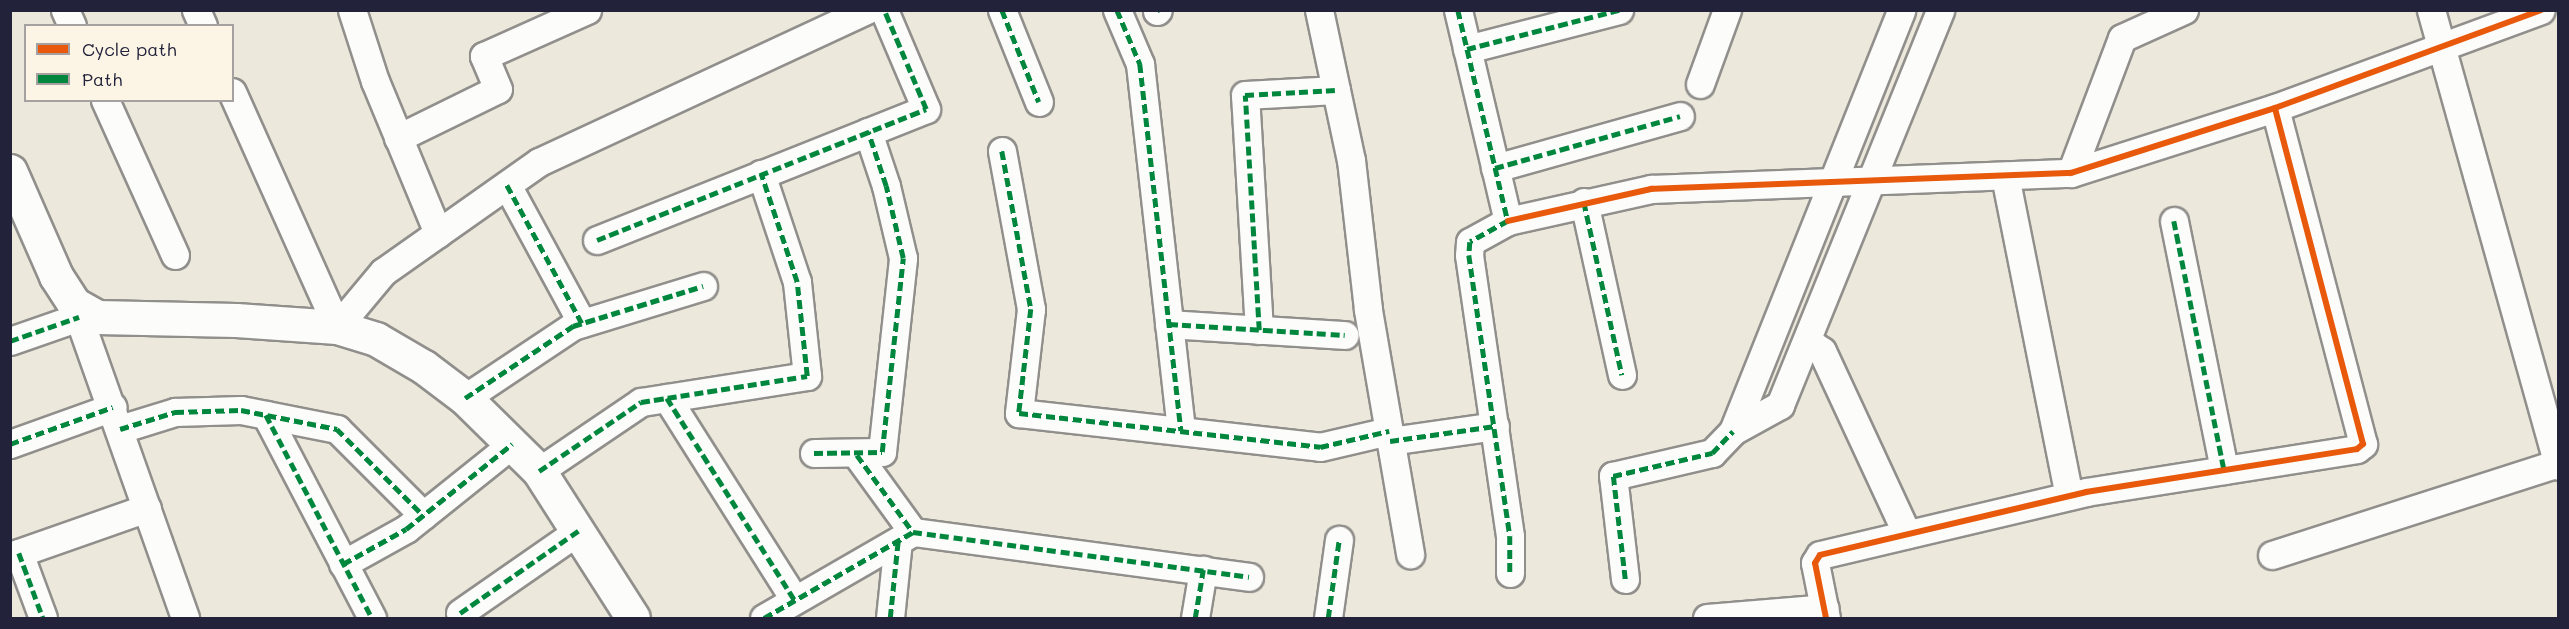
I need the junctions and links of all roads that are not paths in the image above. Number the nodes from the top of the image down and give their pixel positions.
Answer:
1 (65, 10) edge
2 (196, 10) edge
3 (352, 10) edge
4 (587, 10) edge
5 (866, 10) edge
6 (884, 10) edge
7 (1002, 10) edge
8 (1117, 10) edge
9 (1319, 10) edge
10 (1458, 10) edge
11 (1619, 10) edge
12 (1727, 10) edge
13 (1900, 10) edge
14 (1940, 10) edge
15 (2184, 10) edge
16 (2432, 10) edge
17 (2541, 10) edge
18 (71, 24) edge
19 (202, 24) edge
20 (2440, 46) junction
21 (1467, 49) junction
22 (1700, 84) dead end
23 (1336, 90) junction
24 (234, 97) edge
25 (106, 102) edge
26 (1040, 102) dead end
27 (2275, 108) junction
28 (1680, 116) dead end
29 (868, 132) junction
30 (399, 138) junction
31 (1002, 150) dead end
32 (1495, 168) junction
33 (10, 171) edge
34 (2071, 173) junction
35 (761, 174) junction
36 (2005, 176) junction
37 (1830, 182) junction
38 (1868, 183) junction
39 (507, 185) junction
40 (1584, 202) junction
41 (1508, 221) junction
42 (2174, 221) dead end
43 (438, 233) junction
44 (597, 240) dead end
45 (175, 255) dead end
46 (703, 286) dead end
47 (76, 311) junction
48 (582, 323) junction
49 (1169, 324) junction
50 (337, 327) junction
51 (1259, 330) junction
52 (1345, 335) dead end
53 (10, 341) edge
54 (1808, 341) junction
55 (1759, 362) junction
56 (1622, 375) dead end
57 (1792, 375) junction
58 (465, 398) junction
59 (667, 398) junction
60 (266, 415) junction
61 (116, 418) junction
62 (1495, 426) junction
63 (1733, 430) junction
64 (1181, 431) junction
65 (1390, 436) junction
66 (10, 444) edge
67 (512, 444) junction
68 (814, 453) dead end
69 (857, 455) junction
70 (2558, 464) edge
71 (2224, 470) junction
72 (539, 471) junction
73 (2069, 496) junction
74 (147, 508) junction
75 (423, 515) junction
76 (578, 531) junction
77 (1907, 534) junction
78 (905, 536) junction
79 (1339, 540) dead end
80 (15, 554) edge
81 (1410, 554) dead end
82 (2272, 555) dead end
83 (343, 564) junction
84 (1203, 570) junction
85 (1510, 573) dead end
86 (1248, 577) dead end
87 (1625, 579) dead end
88 (794, 599) junction
89 (460, 613) dead end
90 (1826, 613) edge
91 (43, 618) edge
92 (185, 618) edge
93 (372, 618) edge
94 (633, 618) edge
95 (764, 618) edge
96 (890, 618) edge
97 (1195, 618) edge
98 (1328, 618) edge
99 (1707, 618) edge

1 - 18 street
2 - 19 street
3 - 30 street
4 - 30 street
5 - 39 street
6 - 29 street
7 - 26 street
8 - 49 street
9 - 23 street
10 - 21 street
11 - 21 street
12 - 22 street
13 - 37 street
14 - 38 street
15 - 34 street
16 - 20 street
17 - 20 street
20 - 27 street
20 - 70 street
21 - 32 street
23 - 51 street
23 - 65 street
24 - 50 street
25 - 45 street
27 - 34 street
27 - 71 street
28 - 32 street
29 - 35 street
29 - 69 street
30 - 43 street
31 - 64 street
32 - 41 street
33 - 47 street
34 - 36 street
35 - 44 street
35 - 59 street
36 - 38 street
36 - 73 street
37 - 38 street
37 - 40 street
37 - 55 street
38 - 54 street
39 - 43 street
39 - 48 street
40 - 41 street
40 - 56 street
41 - 62 street
42 - 71 street
43 - 50 street
46 - 48 street
47 - 50 street
47 - 53 street
47 - 61 street
48 - 58 street
49 - 51 street
49 - 64 street
50 - 58 street
51 - 52 street
54 - 57 street
54 - 77 street
55 - 57 street
55 - 63 street
57 - 63 street
58 - 67 street
59 - 72 street
59 - 88 street
60 - 61 street
60 - 75 street
60 - 83 street
61 - 66 street
61 - 74 street
62 - 65 street
62 - 85 street
63 - 87 street
64 - 65 street
65 - 81 street
67 - 72 street
67 - 75 street
68 - 69 street
69 - 78 street
70 - 82 street
71 - 73 street
72 - 76 street
73 - 77 street
74 - 80 street
74 - 92 street
75 - 83 street
76 - 89 street
76 - 94 street
77 - 90 street
78 - 84 street
78 - 88 street
78 - 96 street
79 - 98 street
80 - 91 street
83 - 93 street
84 - 86 street
84 - 97 street
88 - 95 street
90 - 99 street

